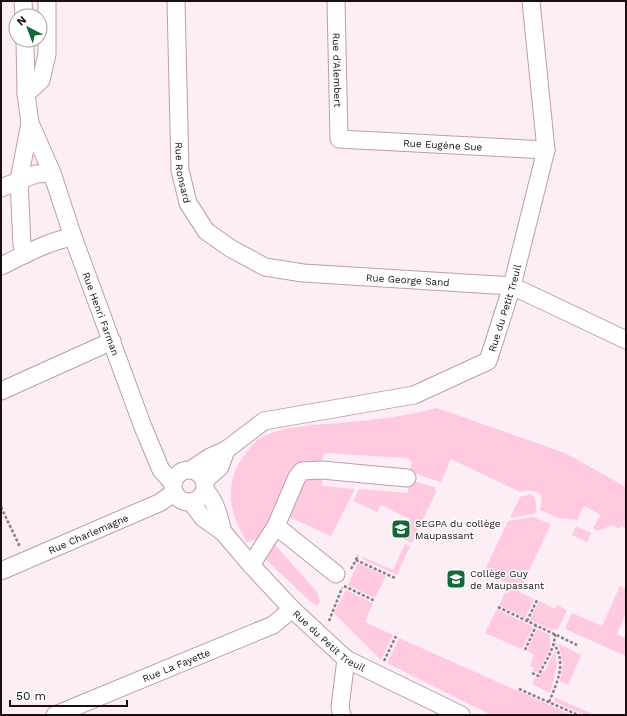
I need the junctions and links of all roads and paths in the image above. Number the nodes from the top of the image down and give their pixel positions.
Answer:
1 (47, 1) edge
2 (176, 1) edge
3 (336, 1) edge
4 (531, 1) edge
5 (25, 48) edge
6 (26, 94) junction
7 (30, 123) junction
8 (339, 139) joint
9 (546, 150) junction
10 (52, 173) junction
11 (19, 180) junction
12 (1, 188) edge
13 (73, 237) junction
14 (26, 254) junction
15 (1, 266) edge
16 (303, 273) joint
17 (512, 286) junction
18 (626, 340) edge
19 (112, 341) junction
20 (1, 392) edge
21 (407, 478) dead end
22 (188, 481) junction
23 (1, 507) edge
24 (1, 514) edge
25 (5, 516) junction
26 (276, 526) junction
27 (223, 532) junction
28 (358, 555) dead end
29 (26, 560) junction
30 (356, 560) junction
31 (251, 565) junction
32 (1, 571) edge
33 (344, 578) junction
34 (395, 578) dead end
35 (537, 600) dead end
36 (375, 601) dead end
37 (498, 607) dead end
38 (292, 609) junction
39 (527, 621) junction
40 (327, 625) dead end
41 (536, 626) junction
42 (555, 634) junction
43 (396, 636) dead end
44 (554, 644) junction
45 (577, 645) dead end
46 (525, 650) dead end
47 (346, 659) junction
48 (384, 661) dead end
49 (532, 673) dead end
50 (520, 689) dead end
51 (549, 702) junction
52 (56, 715) edge
53 (342, 715) edge
54 (461, 715) edge
55 (578, 715) edge

1 - 6 street
2 - 16 street, Rue Ronsard
3 - 8 street, Rue d'Alembert
4 - 9 street, Rue du Petit Treuil
5 - 6 street, Rue Henri Farman
6 - 7 street, Rue Henri Farman
7 - 10 street, Rue Henri Farman
7 - 11 street, Rue Henri Farman
8 - 9 street, Rue Eugéne Sue
9 - 17 street, Rue du Petit Treuil
10 - 11 street
10 - 13 street, Rue Henri Farman
11 - 12 street
11 - 14 street, Rue Henri Farman
13 - 14 street
13 - 19 street, Rue Henri Farman
14 - 15 street
16 - 17 street, Rue George Sand
17 - 18 street
17 - 22 street, Rue du Petit Treuil
19 - 20 street
19 - 22 street, Rue Henri Farman
21 - 26 street
22 - 27 street, Rue du Petit Treuil
22 - 27 street, Rue du Petit Treuil
22 - 29 street, Rue Charlemagne
23 - 25 path
24 - 25 path
25 - 29 path
26 - 31 street
26 - 33 street
27 - 31 street, Rue du Petit Treuil
28 - 30 path
29 - 32 street, Rue Charlemagne
30 - 33 path
30 - 34 path
31 - 38 street, Rue du Petit Treuil
33 - 36 path
33 - 40 path
35 - 39 path
37 - 39 path
38 - 47 street, Rue du Petit Treuil
38 - 52 street, Rue La Fayette
39 - 41 path
41 - 42 path
41 - 46 path
42 - 44 path
42 - 45 path
43 - 48 path
44 - 49 path
44 - 51 path
47 - 53 street
47 - 54 street, Rue du Petit Treuil
50 - 51 path
51 - 55 path

